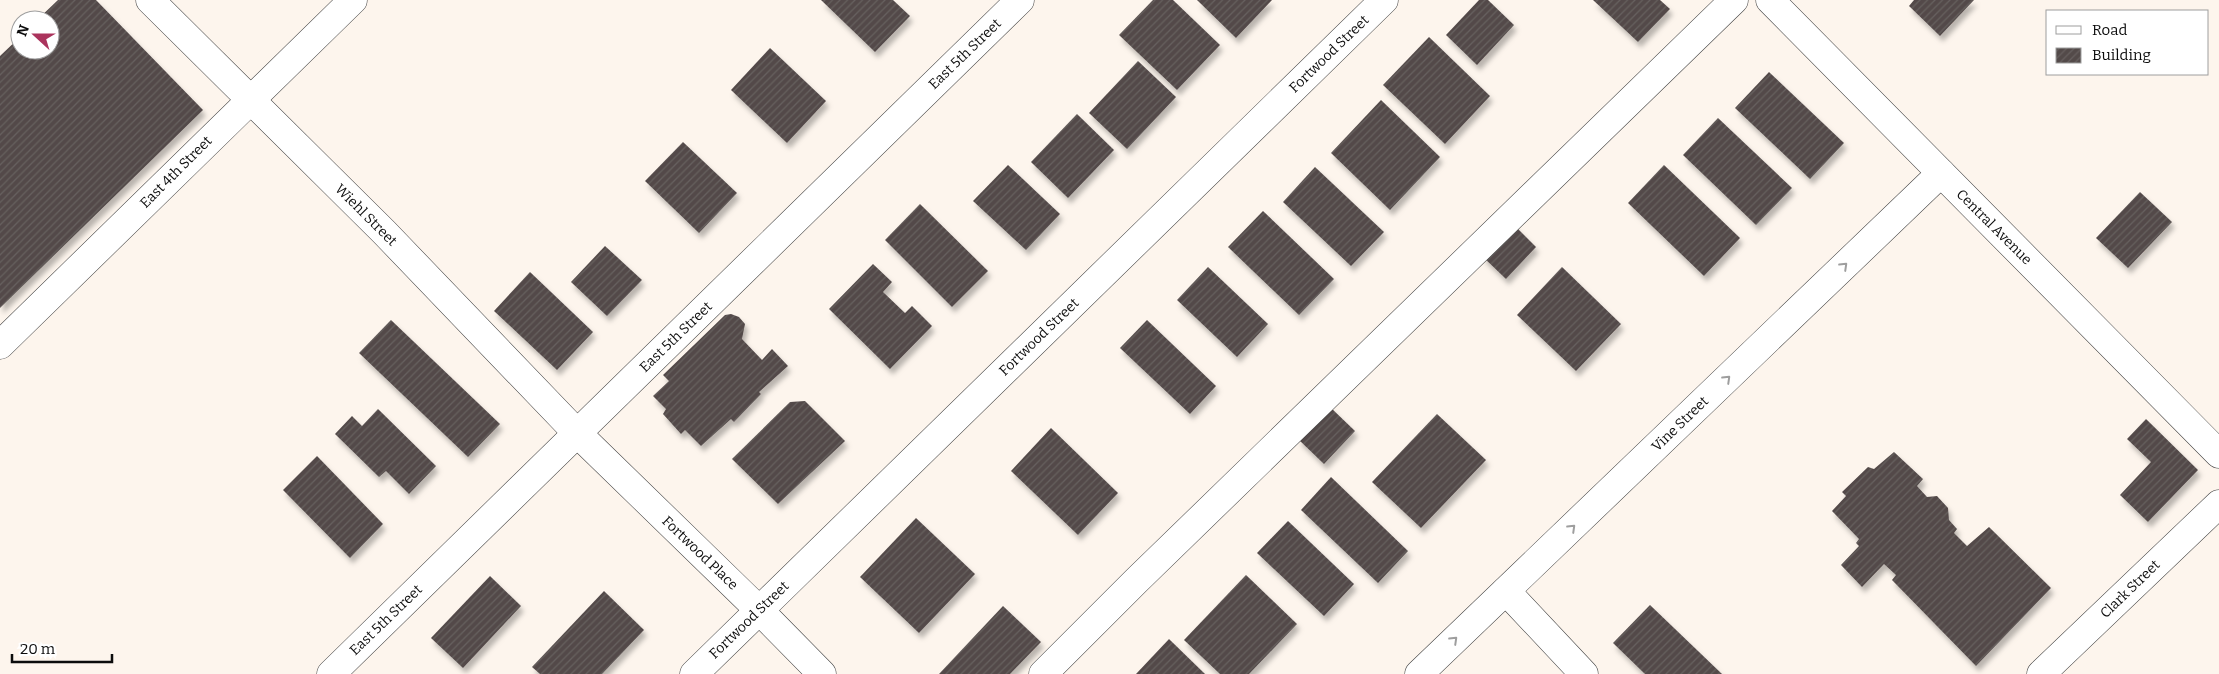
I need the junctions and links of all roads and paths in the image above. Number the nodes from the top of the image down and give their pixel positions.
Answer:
1 (150, 0) edge
2 (353, 0) edge
3 (1020, 0) edge
4 (1384, 0) edge
5 (1734, 0) edge
6 (1770, 0) edge
7 (251, 98) junction
8 (1941, 174) junction
9 (0, 345) edge
10 (577, 433) junction
11 (2219, 454) edge
12 (2219, 504) edge
13 (1506, 591) junction
14 (759, 610) junction
15 (331, 674) edge
16 (694, 674) edge
17 (822, 674) edge
18 (1043, 674) edge
19 (1419, 674) edge
20 (1584, 674) edge
21 (2041, 674) edge

1 - 7 street, Wiehl Street
2 - 7 street, East 4th Street
3 - 10 street, East 5th Street
4 - 14 street, Fortwood Street
5 - 18 street
6 - 8 street, Central Avenue
7 - 9 street, East 4th Street
7 - 10 street, Wiehl Street
8 - 11 street, Central Avenue
13 -> 8 street, Vine Street
10 - 14 street, Fortwood Place
10 - 15 street, East 5th Street
12 - 21 street, Clark Street
19 -> 13 street, Vine Street
13 - 20 street
14 - 16 street, Fortwood Street
14 - 17 street, Fortwood Place

